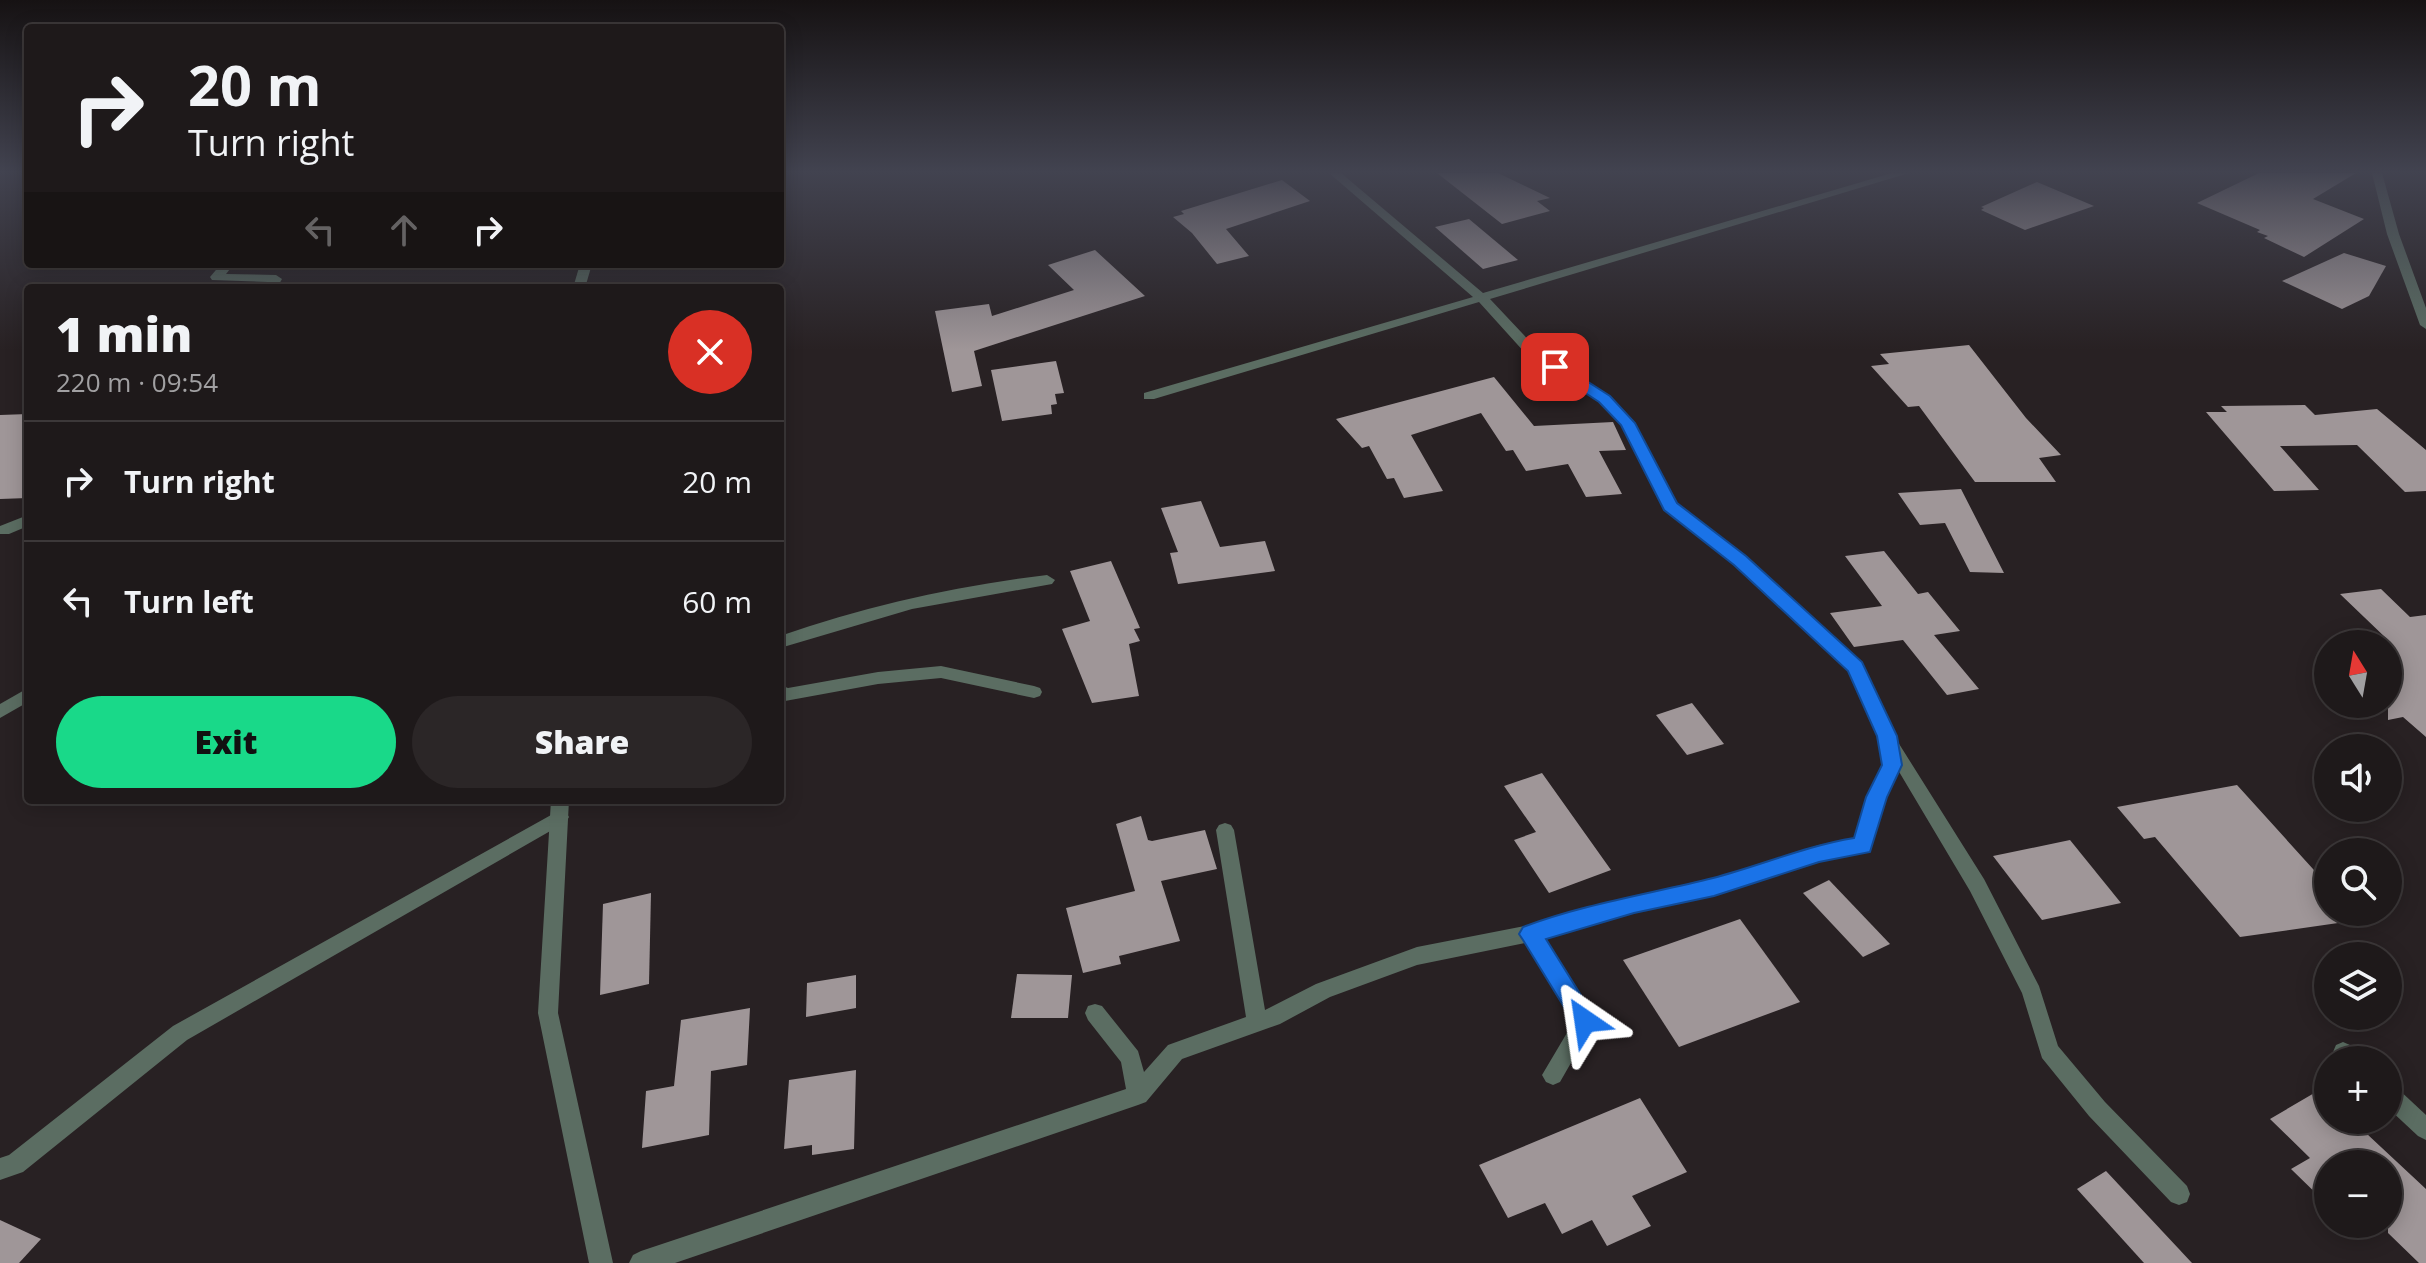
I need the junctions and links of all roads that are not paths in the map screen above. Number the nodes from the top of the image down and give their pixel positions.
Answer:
1 (1404, 232) edge
2 (1709, 232) edge
3 (2392, 232) edge
4 (224, 268) edge
5 (273, 284) edge
6 (1484, 300) junction
7 (2426, 325) edge
8 (1149, 396) dead end
9 (24, 522) edge
10 (4, 530) dead end
11 (1047, 580) dead end
12 (784, 641) edge
13 (1034, 692) dead end
14 (784, 694) edge
15 (24, 697) edge
16 (0, 712) edge
17 (1887, 736) junction
18 (560, 808) edge
19 (1225, 830) dead end
20 (1530, 934) junction
21 (1095, 1013) dead end
22 (1257, 1021) junction
23 (1553, 1075) dead end
24 (1138, 1095) junction
25 (2402, 1107) edge
26 (2426, 1129) edge
27 (0, 1169) edge
28 (2179, 1194) dead end
29 (601, 1263) edge
30 (641, 1263) edge

1 - 6 street
2 - 6 street
3 - 7 street
4 - 5 street
6 - 8 street
6 - 17 street
9 - 10 street
11 - 12 street
13 - 14 street
15 - 16 street
17 - 20 street
17 - 28 street
18 - 27 street
18 - 29 street
19 - 22 street
20 - 22 street
20 - 23 street
21 - 24 street
22 - 24 street
24 - 30 street
25 - 26 street

